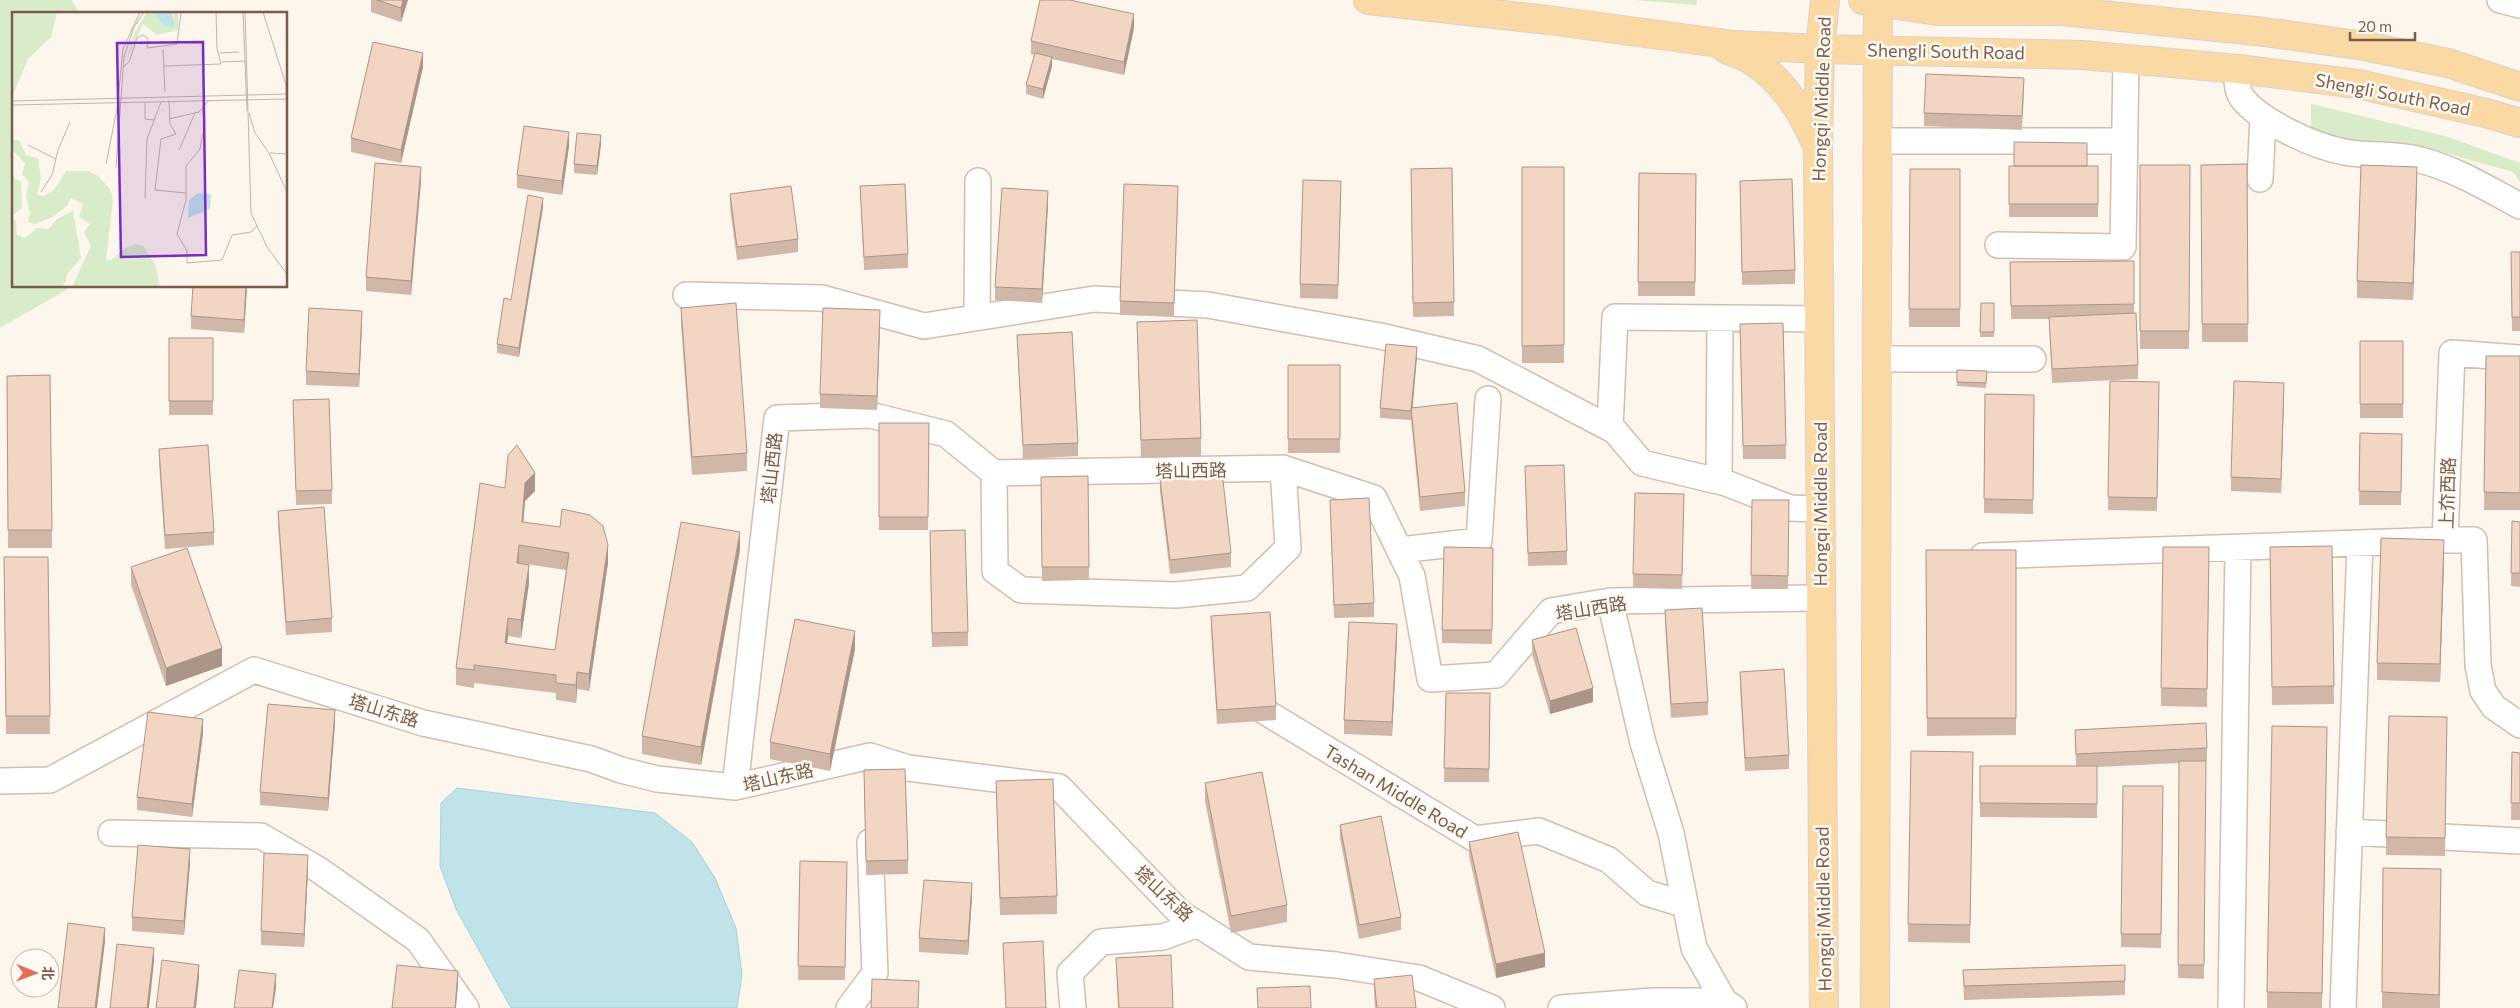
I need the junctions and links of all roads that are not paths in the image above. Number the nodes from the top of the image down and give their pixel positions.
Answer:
1 (1368, 0) edge
2 (1825, 0) edge
3 (1873, 0) edge
4 (2500, 0) edge
5 (2520, 5) edge
6 (1698, 40) junction
7 (1877, 49) junction
8 (1820, 50) junction
9 (2126, 59) junction
10 (2238, 68) junction
11 (2520, 87) edge
12 (2263, 117) junction
13 (2520, 123) edge
14 (1877, 141) junction
15 (2125, 141) junction
16 (1818, 147) junction
17 (2260, 179) dead end
18 (978, 181) dead end
19 (2520, 206) edge
20 (1998, 245) dead end
21 (686, 295) dead end
22 (977, 317) junction
23 (1720, 318) junction
24 (1818, 319) junction
25 (2520, 358) edge
26 (1876, 359) junction
27 (2033, 359) dead end
28 (1488, 399) dead end
29 (1610, 428) junction
30 (1283, 468) junction
31 (994, 473) junction
32 (1719, 481) junction
33 (1820, 509) junction
34 (2445, 540) junction
35 (2360, 543) junction
36 (2238, 548) junction
37 (1400, 550) junction
38 (1956, 557) edge
39 (1820, 598) junction
40 (1610, 601) junction
41 (1249, 702) edge
42 (2520, 725) edge
43 (870, 756) junction
44 (0, 781) edge
45 (870, 782) edge
46 (736, 787) junction
47 (870, 817) edge
48 (2349, 832) junction
49 (111, 833) dead end
50 (2520, 841) edge
51 (1684, 904) junction
52 (1198, 924) junction
53 (1729, 1004) edge
54 (466, 1008) edge
55 (849, 1008) edge
56 (1072, 1008) edge
57 (1492, 1008) edge
58 (1561, 1008) edge
59 (1824, 1008) edge
60 (1875, 1008) edge
61 (2231, 1008) edge
62 (2343, 1008) edge

1 - 6 main road, Shengli South Road
2 - 8 main road, Hongqi Middle Road
3 - 7 main road
3 - 11 main road, Shengli South Road
4 - 5 street
6 - 8 main road, Shengli South Road
6 - 16 main road
7 - 8 main road, Shengli South Road
7 - 9 main road, Shengli South Road
7 - 14 main road
8 - 16 main road, Hongqi Middle Road
9 - 10 main road, Shengli South Road
9 - 15 street
10 - 12 street
10 - 13 main road, Shengli South Road
12 - 17 street
12 - 19 street
14 - 15 street
14 - 26 main road
15 - 20 street
16 - 24 main road, Hongqi Middle Road
18 - 22 street
21 - 22 street
22 - 29 street
23 - 24 street
23 - 29 street
23 - 32 street
24 - 33 main road, Hongqi Middle Road
25 - 34 street, 上夼西路
26 - 27 street
26 - 60 main road
28 - 37 street
29 - 32 street
30 - 31 street, 塔山西路
30 - 31 street
30 - 37 street, 塔山西路
31 - 46 street, 塔山西路
32 - 33 street
33 - 39 main road, Hongqi Middle Road
34 - 35 street
34 - 42 street, 上夼西路
35 - 36 street
35 - 48 street
36 - 38 street
36 - 61 street
37 - 40 street, 塔山西路
39 - 40 street, 塔山西路
39 - 59 main road, Hongqi Middle Road
40 - 51 street
41 - 51 street, Tashan Middle Road
43 - 45 street
43 - 46 street, 塔山东路
43 - 52 street, 塔山东路
44 - 46 street, 塔山东路
47 - 55 street
48 - 50 street
48 - 62 street
49 - 54 street
51 - 53 street
52 - 56 street
52 - 57 street, 塔山东路
53 - 58 street

